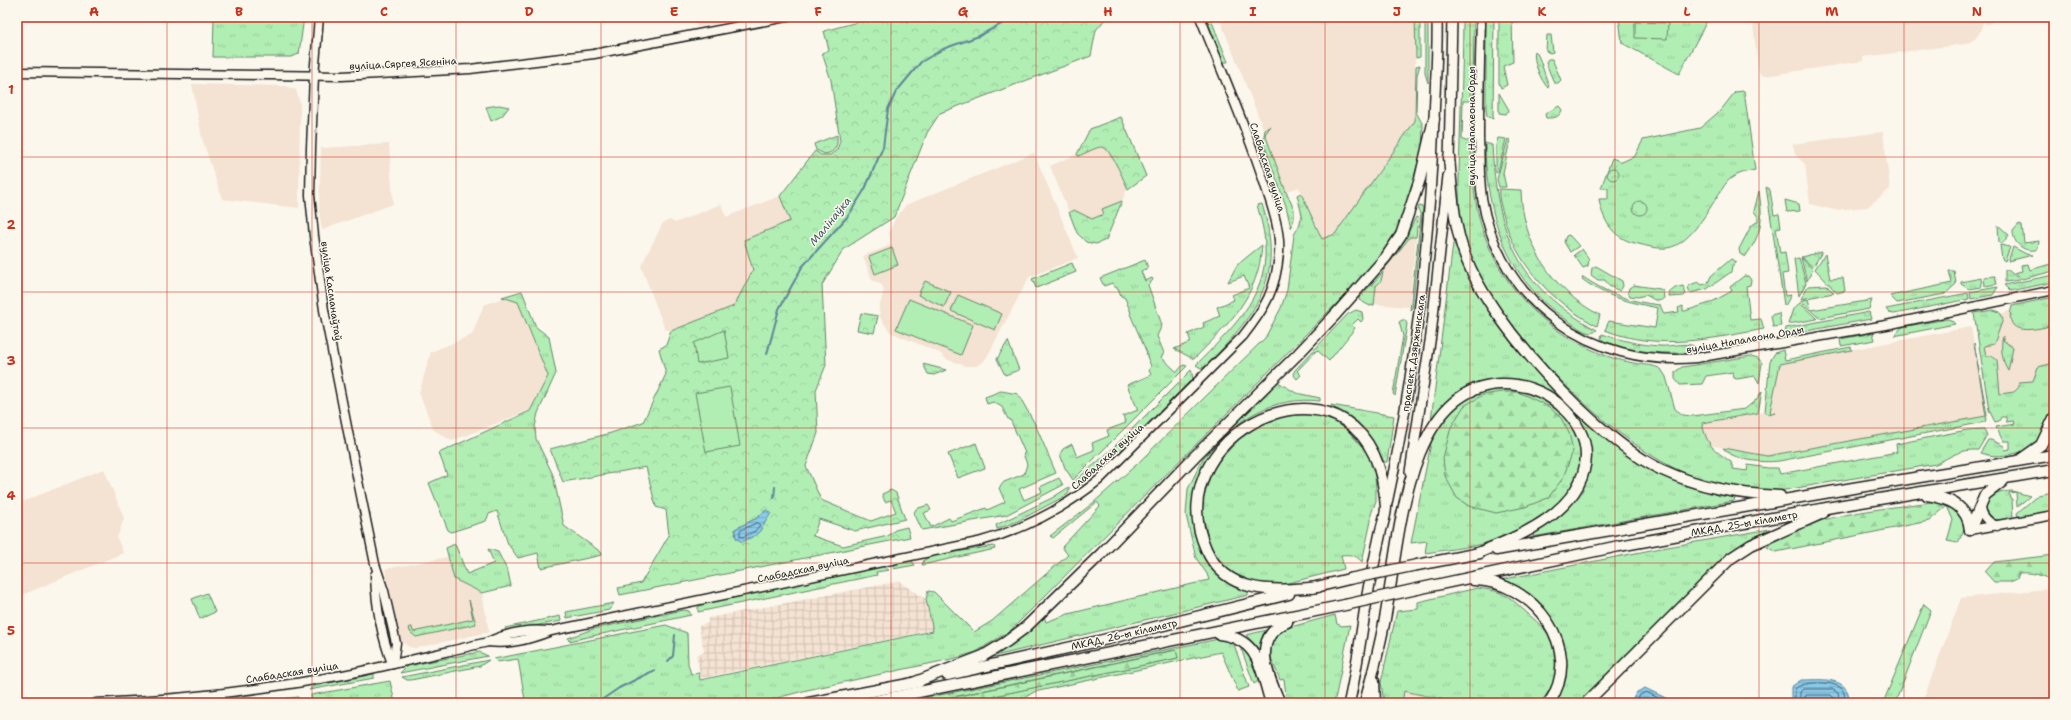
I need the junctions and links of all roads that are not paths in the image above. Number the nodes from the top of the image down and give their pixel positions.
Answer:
1 (319, 17) edge
2 (786, 17) edge
3 (1200, 17) edge
4 (1437, 17) edge
5 (1452, 17) edge
6 (1481, 17) edge
7 (17, 72) edge
8 (314, 76) junction
9 (1434, 119) junction
10 (1449, 157) junction
11 (2054, 290) edge
12 (2054, 418) edge
13 (2054, 455) edge
14 (2016, 462) junction
15 (2054, 470) edge
16 (2008, 478) junction
17 (1407, 490) junction
18 (1915, 494) junction
19 (1800, 497) junction
20 (1981, 502) junction
21 (1843, 505) junction
22 (1386, 508) junction
23 (2054, 515) edge
24 (1997, 526) junction
25 (1970, 530) junction
26 (1475, 554) junction
27 (1438, 561) joint
28 (1455, 580) junction
29 (1435, 585) joint
30 (1318, 587) junction
31 (1303, 615) junction
32 (1211, 633) junction
33 (393, 664) junction
34 (1374, 664) junction
35 (913, 683) junction
36 (1353, 685) junction
37 (96, 703) edge
38 (809, 703) edge
39 (865, 703) edge
40 (1271, 703) edge
41 (1280, 703) edge
42 (1341, 703) edge
43 (1349, 703) edge
44 (1365, 703) edge
45 (1375, 703) edge
46 (1549, 703) edge
47 (1586, 703) edge

1 - 8 main road, вуліца Касманаўтаў
2 - 8 main road, вуліца Сяргея Ясеніна
3 - 33 main road, Слабадская вуліца
4 - 9 main road, праспект Дзяржынскага
5 - 10 main road, праспект Дзяржынскага
6 - 11 main road, вуліца Напалеона Орды
7 - 8 main road, вуліца Сяргея Ясеніна
8 - 33 main road, вуліца Касманаўтаў
9 - 22 main road, праспект Дзяржынскага
9 - 35 highway
10 - 17 main road, праспект Дзяржынскага
10 - 19 highway
12 - 14 highway
13 - 14 highway, МКАД, 25-ы кіламетр
14 - 19 highway, МКАД, 25-ы кіламетр
15 - 16 highway, МКАД, 25-ы кіламетр
16 - 18 highway, МКАД, 25-ы кіламетр
16 - 20 highway
17 - 26 highway
17 - 34 highway, праспект Дзяржынскага
18 - 21 highway, МКАД, 25-ы кіламетр
18 - 25 highway
19 - 26 highway, МКАД, 25-ы кіламетр
20 - 24 main road
20 - 25 highway
21 - 28 highway, МКАД, 25-ы кіламетр
21 - 47 highway
22 - 30 highway
22 - 36 highway, праспект Дзяржынскага
23 - 24 main road
24 - 25 main road
26 - 27 highway, МКАД, 25-ы кіламетр
27 - 30 highway, МКАД, 26-ы кіламетр, bridge
28 - 29 highway, МКАД, 25-ы кіламетр
28 - 46 highway
29 - 31 highway, МКАД, 26-ы кіламетр, bridge
30 - 35 highway, МКАД, 26-ы кіламетр
31 - 32 highway, МКАД, 26-ы кіламетр
31 - 41 highway
32 - 39 highway, МКАД, 26-ы кіламетр
32 - 40 highway
33 - 37 main road, Слабадская вуліца
34 - 44 highway
34 - 45 highway
35 - 38 highway, МКАД, 26-ы кіламетр
36 - 42 highway
36 - 43 highway, праспект Дзяржынскага

